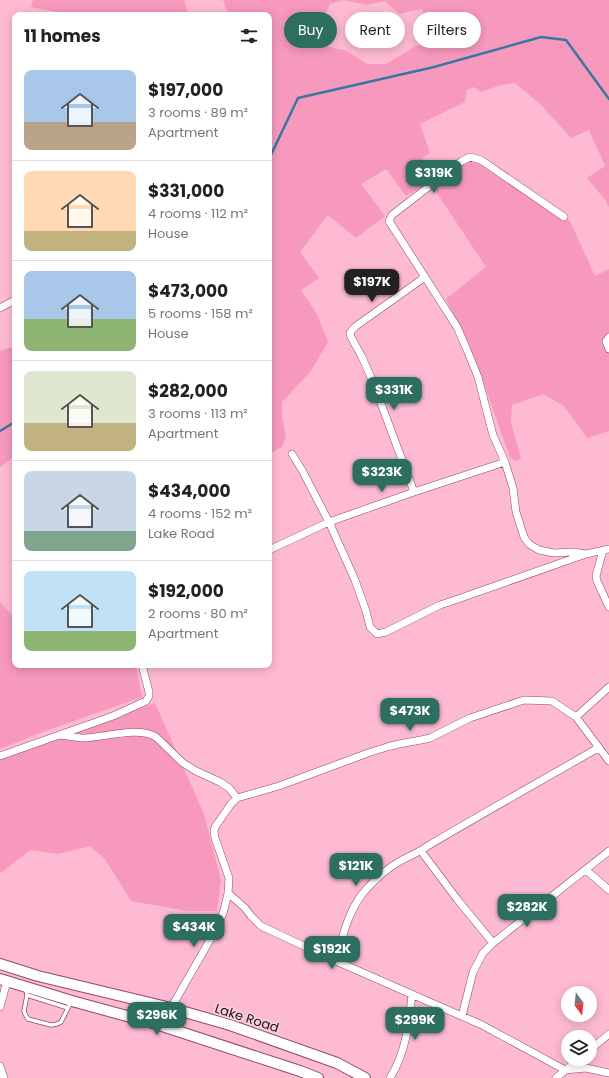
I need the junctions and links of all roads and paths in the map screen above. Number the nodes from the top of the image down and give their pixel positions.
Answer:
1 (564, 217) dead end
2 (424, 277) junction
3 (12, 302) edge
4 (0, 308) edge
5 (609, 337) edge
6 (609, 348) edge
7 (292, 454) dead end
8 (505, 462) junction
9 (414, 492) junction
10 (329, 522) junction
11 (272, 549) edge
12 (606, 550) edge
13 (586, 554) junction
14 (609, 607) edge
15 (143, 668) edge
16 (609, 687) edge
17 (576, 717) junction
18 (60, 735) junction
19 (598, 748) junction
20 (0, 756) edge
21 (609, 761) edge
22 (237, 798) junction
23 (421, 851) junction
24 (609, 851) edge
25 (586, 870) junction
26 (609, 890) edge
27 (228, 893) junction
28 (493, 943) junction
29 (336, 961) junction
30 (0, 964) edge
31 (3, 980) edge
32 (27, 991) junction
33 (412, 994) junction
34 (70, 1004) junction
35 (0, 1005) edge
36 (171, 1008) junction
37 (462, 1016) junction
38 (609, 1034) edge
39 (597, 1044) edge
40 (0, 1066) edge
41 (570, 1066) edge
42 (565, 1070) junction
43 (609, 1073) edge
44 (4, 1078) edge
45 (318, 1078) edge
46 (365, 1078) edge
47 (390, 1078) edge
48 (556, 1078) edge

1 - 2 street
2 - 8 street
2 - 9 street
3 - 4 street
5 - 6 street
7 - 10 street
8 - 9 street
8 - 13 street
9 - 10 street
10 - 11 street
10 - 13 street
12 - 13 street
12 - 14 street
15 - 18 street
16 - 17 street
17 - 19 street
17 - 22 street
18 - 20 street
18 - 22 street
19 - 21 street
19 - 23 street
22 - 27 street
23 - 28 street
23 - 29 street
24 - 25 street
25 - 26 street
25 - 28 street
27 - 29 street
27 - 36 street
28 - 37 street
29 - 33 street
30 - 36 main road, Lake Road
31 - 32 main road
31 - 35 street
32 - 34 main road
32 - 34 lane
33 - 37 street
33 - 47 street
34 - 45 main road
36 - 46 main road, Lake Road
37 - 42 street
38 - 39 street
40 - 44 street
41 - 42 street
42 - 43 street
42 - 48 street

